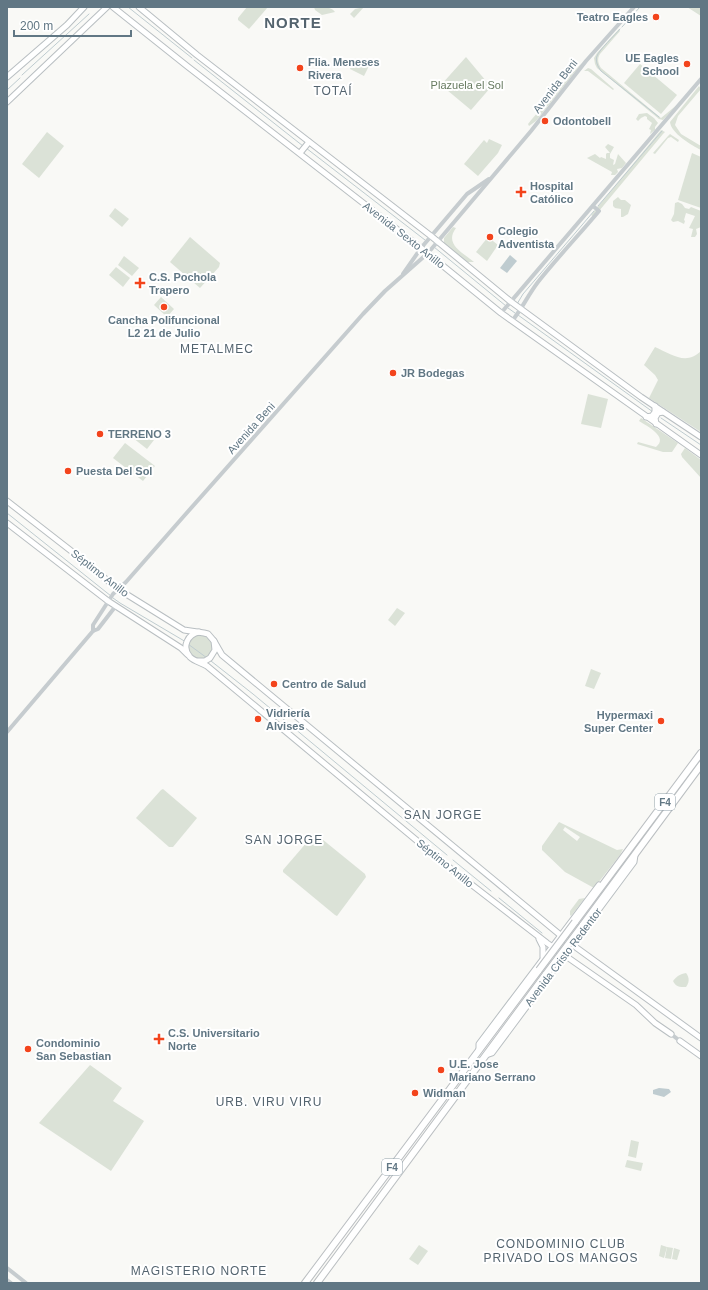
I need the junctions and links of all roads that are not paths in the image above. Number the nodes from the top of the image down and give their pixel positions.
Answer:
1 (84, 7) edge
2 (107, 7) edge
3 (113, 7) edge
4 (139, 7) edge
5 (634, 7) edge
6 (7, 77) edge
7 (701, 79) edge
8 (7, 102) edge
9 (305, 147) junction
10 (493, 177) junction
11 (593, 206) junction
12 (430, 237) junction
13 (437, 242) junction
14 (422, 247) junction
15 (428, 252) junction
16 (398, 280) junction
17 (509, 303) junction
18 (520, 311) junction
19 (502, 312) junction
20 (513, 320) junction
21 (655, 406) junction
22 (663, 412) junction
23 (646, 417) junction
24 (656, 424) junction
25 (701, 437) edge
26 (701, 455) edge
27 (7, 501) edge
28 (7, 523) edge
29 (118, 589) junction
30 (109, 600) junction
31 (115, 607) junction
32 (93, 631) junction
33 (199, 632) junction
34 (214, 641) junction
35 (189, 656) junction
36 (197, 661) junction
37 (7, 732) edge
38 (701, 753) edge
39 (701, 765) edge
40 (635, 855) junction
41 (572, 923) junction
42 (550, 926) junction
43 (563, 933) junction
44 (537, 936) junction
45 (578, 937) junction
46 (573, 945) junction
47 (550, 949) junction
48 (582, 952) junction
49 (542, 959) junction
50 (561, 960) junction
51 (574, 961) junction
52 (671, 1034) joint
53 (701, 1038) edge
54 (680, 1041) joint
55 (479, 1050) junction
56 (486, 1055) junction
57 (701, 1056) edge
58 (430, 1116) junction
59 (400, 1156) junction
60 (403, 1167) junction
61 (384, 1193) junction
62 (7, 1268) edge
63 (7, 1280) edge
64 (11, 1283) edge
65 (26, 1283) edge
66 (305, 1283) edge
67 (317, 1283) edge

1 - 6 main road
2 - 8 main road
3 - 9 main road, Avenida Sexto Anillo
4 - 9 main road, Avenida Sexto Anillo
5 - 10 street, Avenida Beni
7 - 11 street
9 - 12 main road, Avenida Sexto Anillo
9 - 14 main road, Avenida Sexto Anillo
10 - 12 street, Avenida Beni
10 - 13 street, Avenida Beni
11 - 17 street
11 - 18 street
12 - 13 main road, Avenida Sexto Anillo
12 - 14 street, Avenida Beni
13 - 15 street, Avenida Beni
13 - 17 main road, Avenida Sexto Anillo
14 - 15 main road, Avenida Sexto Anillo
14 - 16 street, Avenida Beni
15 - 16 street, Avenida Beni
15 - 19 main road, Avenida Sexto Anillo
16 - 29 street, Avenida Beni
17 - 18 main road, Avenida Sexto Anillo
17 - 19 street
18 - 20 street
18 - 21 main road, Avenida Sexto Anillo
19 - 20 main road, Avenida Sexto Anillo
20 - 23 main road, Avenida Sexto Anillo
21 - 22 main road, Avenida Sexto Anillo
21 - 23 main road
22 - 24 main road
22 - 25 main road, Avenida Sexto Anillo
23 - 24 main road, Avenida Sexto Anillo
24 - 26 main road, Avenida Sexto Anillo
27 - 29 main road, Séptimo Anillo
28 - 30 main road, Séptimo Anillo
29 - 30 street, Avenida Beni
29 - 33 main road, Séptimo Anillo
30 - 31 main road, Séptimo Anillo
30 - 32 street, Avenida Beni
31 - 32 street
31 - 35 main road, Séptimo Anillo
32 - 37 street
33 - 34 main road
33 - 35 main road
34 - 36 main road
34 - 42 main road, Séptimo Anillo
35 - 36 main road
36 - 44 main road, Séptimo Anillo
38 - 41 highway, Avenida Cristo Redentor / F4
39 - 40 highway, Avenida Cristo Redentor / F4
40 - 45 main road, Avenida Cristo Redentor
40 - 56 highway, Avenida Cristo Redentor / F4, bridge
41 - 42 main road
41 - 43 main road, Avenida Cristo Redentor
41 - 55 highway, Avenida Cristo Redentor / F4, bridge
42 - 43 main road, Séptimo Anillo
43 - 45 main road
43 - 46 main road, Séptimo Anillo
43 - 47 main road, Avenida Cristo Redentor
44 - 47 main road, Séptimo Anillo
44 - 49 main road
45 - 46 main road, Avenida Cristo Redentor
45 - 48 main road
46 - 48 main road, Séptimo Anillo
46 - 50 main road, Avenida Cristo Redentor
47 - 49 main road, Avenida Cristo Redentor
47 - 50 main road, Séptimo Anillo
48 - 53 main road, Séptimo Anillo
49 - 55 main road, Avenida Cristo Redentor
50 - 51 main road, Séptimo Anillo
50 - 51 main road
50 - 56 main road, Avenida Cristo Redentor
51 - 52 main road, Séptimo Anillo
52 - 54 street, Séptimo Anillo
54 - 57 main road, Séptimo Anillo
55 - 58 highway, Avenida Cristo Redentor / F4
56 - 60 highway, Avenida Cristo Redentor / F4
58 - 59 highway, Avenida Cristo Redentor / F4
58 - 60 highway
59 - 61 highway
59 - 66 highway, Avenida Cristo Redentor / F4
60 - 61 highway, Avenida Cristo Redentor / F4
61 - 67 highway, Avenida Cristo Redentor / F4
62 - 65 street
63 - 64 street

